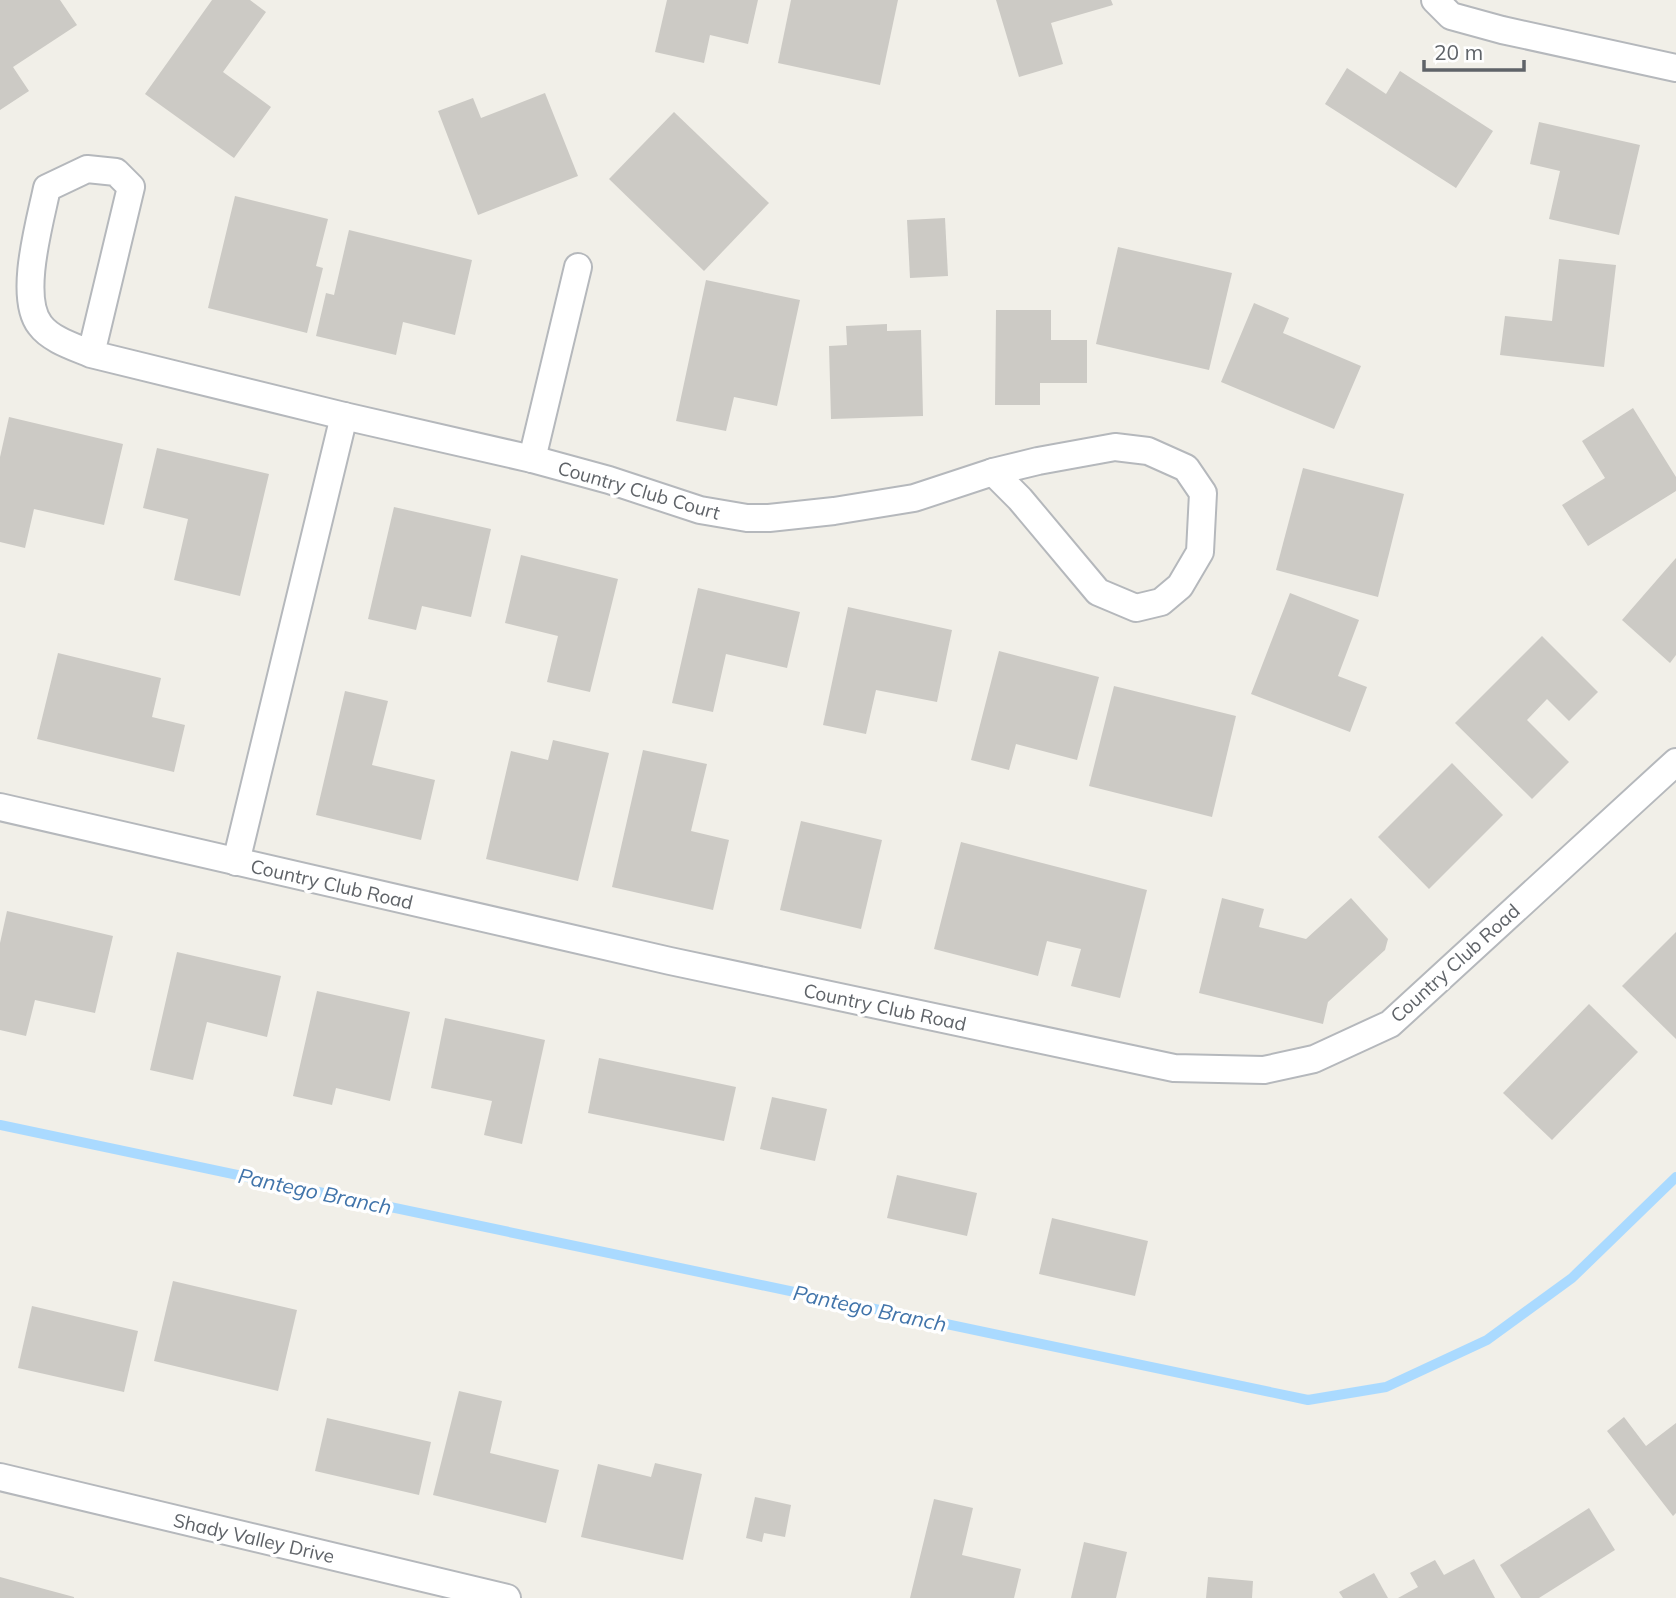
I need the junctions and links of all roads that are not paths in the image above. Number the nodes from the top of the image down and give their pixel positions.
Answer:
1 (1434, 0) edge
2 (1676, 68) edge
3 (578, 267) dead end
4 (91, 354) junction
5 (344, 416) junction
6 (532, 459) junction
7 (993, 472) junction
8 (1676, 762) edge
9 (0, 807) edge
10 (236, 862) junction
11 (0, 1477) edge
12 (507, 1598) edge

1 - 2 street
3 - 6 street, Country Club Court
4 - 4 street, Country Club Court
4 - 5 street, Country Club Court
5 - 6 street, Country Club Court
5 - 10 street
6 - 7 street, Country Club Court
7 - 7 street, Country Club Court
8 - 10 street, Country Club Road
9 - 10 street, Country Club Road
11 - 12 street, Shady Valley Drive

